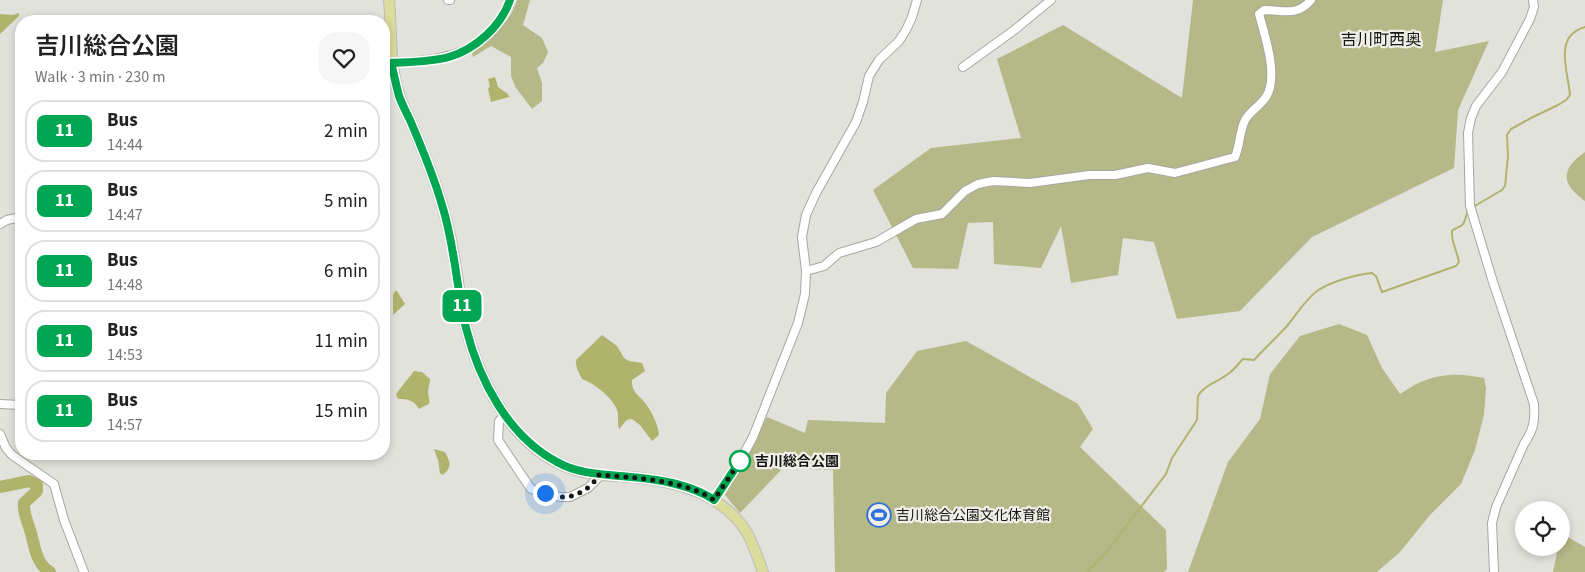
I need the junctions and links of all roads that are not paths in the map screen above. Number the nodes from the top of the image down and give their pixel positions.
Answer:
1 (389, 0) edge
2 (510, 0) edge
3 (917, 0) edge
4 (1051, 0) edge
5 (1311, 0) edge
6 (1534, 0) edge
7 (389, 15) edge
8 (390, 63) edge
9 (963, 67) dead end
10 (390, 71) edge
11 (15, 218) edge
12 (0, 224) edge
13 (806, 271) junction
14 (0, 404) edge
15 (15, 405) edge
16 (505, 415) junction
17 (0, 434) edge
18 (15, 457) edge
19 (19, 460) edge
20 (598, 475) junction
21 (714, 500) junction
22 (84, 572) edge
23 (763, 572) edge
24 (1494, 572) edge

1 - 7 main road
2 - 8 street
3 - 13 street
4 - 9 street
5 - 13 street
6 - 24 street
10 - 16 main road
11 - 12 street
13 - 21 street
14 - 15 street
16 - 20 main road
16 - 20 street
17 - 18 street
19 - 22 street
20 - 21 main road
21 - 23 main road

